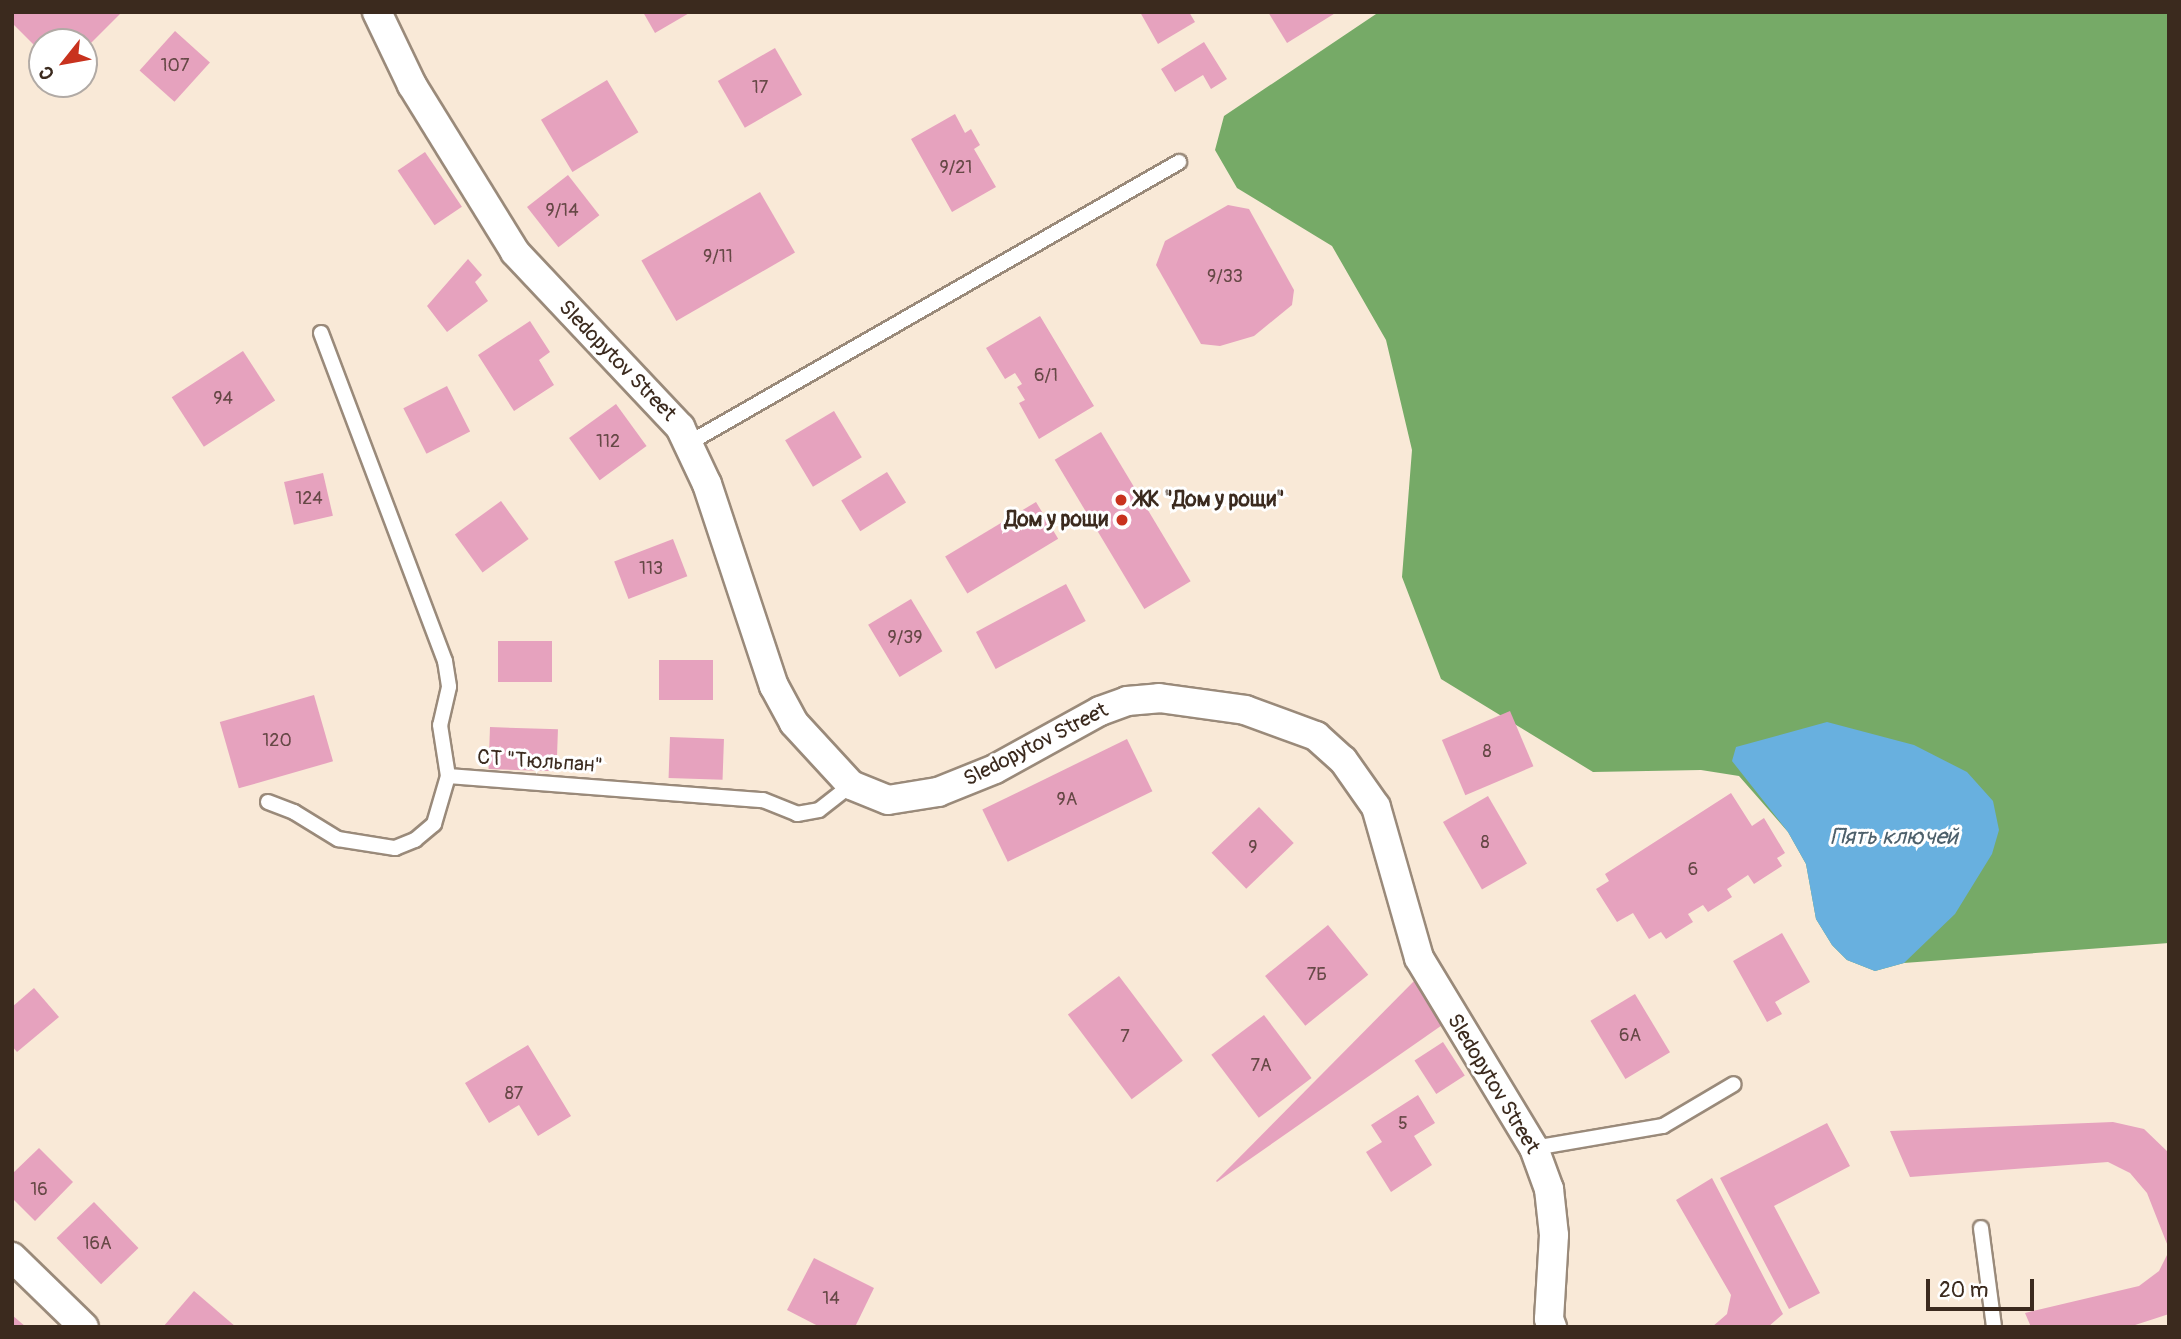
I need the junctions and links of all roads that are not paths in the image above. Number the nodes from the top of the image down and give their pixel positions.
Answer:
1 (377, 12) edge
2 (1179, 162) dead end
3 (321, 332) dead end
4 (689, 443) junction
5 (448, 776) junction
6 (851, 785) junction
7 (268, 802) dead end
8 (1734, 1084) dead end
9 (1534, 1148) junction
10 (1981, 1228) dead end
11 (12, 1256) edge
12 (84, 1327) edge
13 (1552, 1327) edge
14 (1994, 1327) edge

1 - 4 street, Sledopytov Street
2 - 4 lane
3 - 5 lane
4 - 6 street, Sledopytov Street
5 - 6 lane, СТ "Тюльпан"
5 - 7 lane, СТ "Тюльпан"
6 - 9 street, Sledopytov Street
8 - 9 lane
9 - 13 street, Sledopytov Street
10 - 14 lane
11 - 12 street

